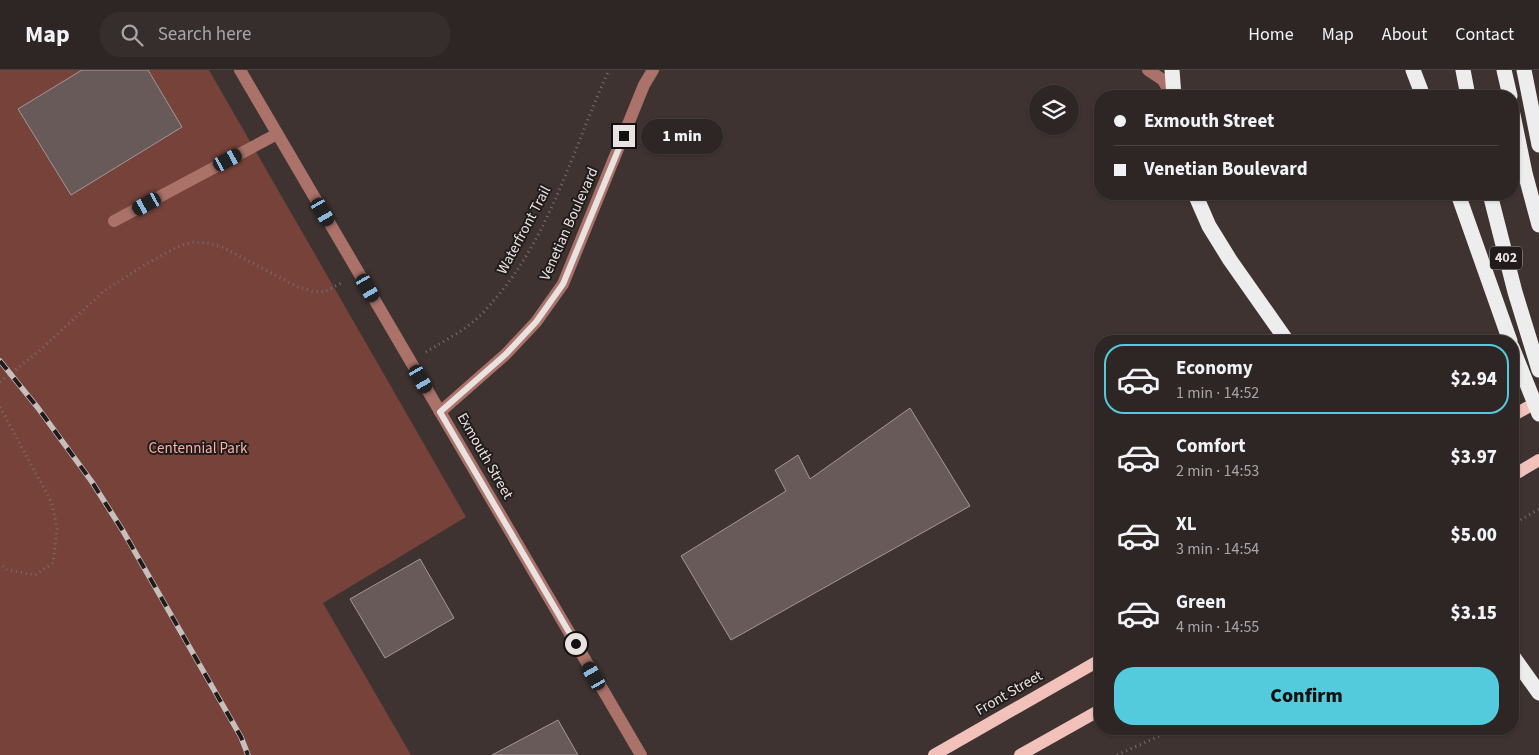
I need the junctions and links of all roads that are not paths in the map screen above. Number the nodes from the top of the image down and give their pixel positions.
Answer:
1 (240, 70) edge
2 (653, 70) edge
3 (1148, 70) edge
4 (1172, 70) edge
5 (1413, 70) edge
6 (1463, 70) edge
7 (1504, 70) edge
8 (1524, 70) edge
9 (1169, 90) edge
10 (1173, 90) edge
11 (1421, 90) edge
12 (1467, 90) edge
13 (1509, 90) edge
14 (278, 134) junction
15 (1519, 144) edge
16 (1539, 144) edge
17 (1198, 200) edge
18 (1460, 200) edge
19 (1492, 200) edge
20 (114, 222) dead end
21 (1539, 224) edge
22 (1283, 335) edge
23 (1508, 335) edge
24 (1519, 364) edge
25 (1539, 370) edge
26 (1539, 401) edge
27 (440, 412) junction
28 (1519, 412) edge
29 (1539, 414) edge
30 (1539, 460) edge
31 (1519, 472) edge
32 (1094, 663) edge
33 (1519, 665) edge
34 (1539, 693) edge
35 (1094, 713) edge
36 (641, 755) edge
37 (934, 755) edge
38 (1020, 755) edge

1 - 14 street, Exmouth Street
2 - 27 street, Venetian Boulevard
3 - 9 street
4 - 10 highway
5 - 11 highway
6 - 12 highway
7 - 13 highway
8 - 16 highway
14 - 20 street
14 - 27 street, Exmouth Street
15 - 21 highway
17 - 22 highway
18 - 23 highway
19 - 25 highway, 402
24 - 29 highway, bridge
26 - 28 main road
27 - 36 street, Exmouth Street
30 - 31 main road
32 - 37 main road, Front Street
33 - 34 highway
35 - 38 main road

